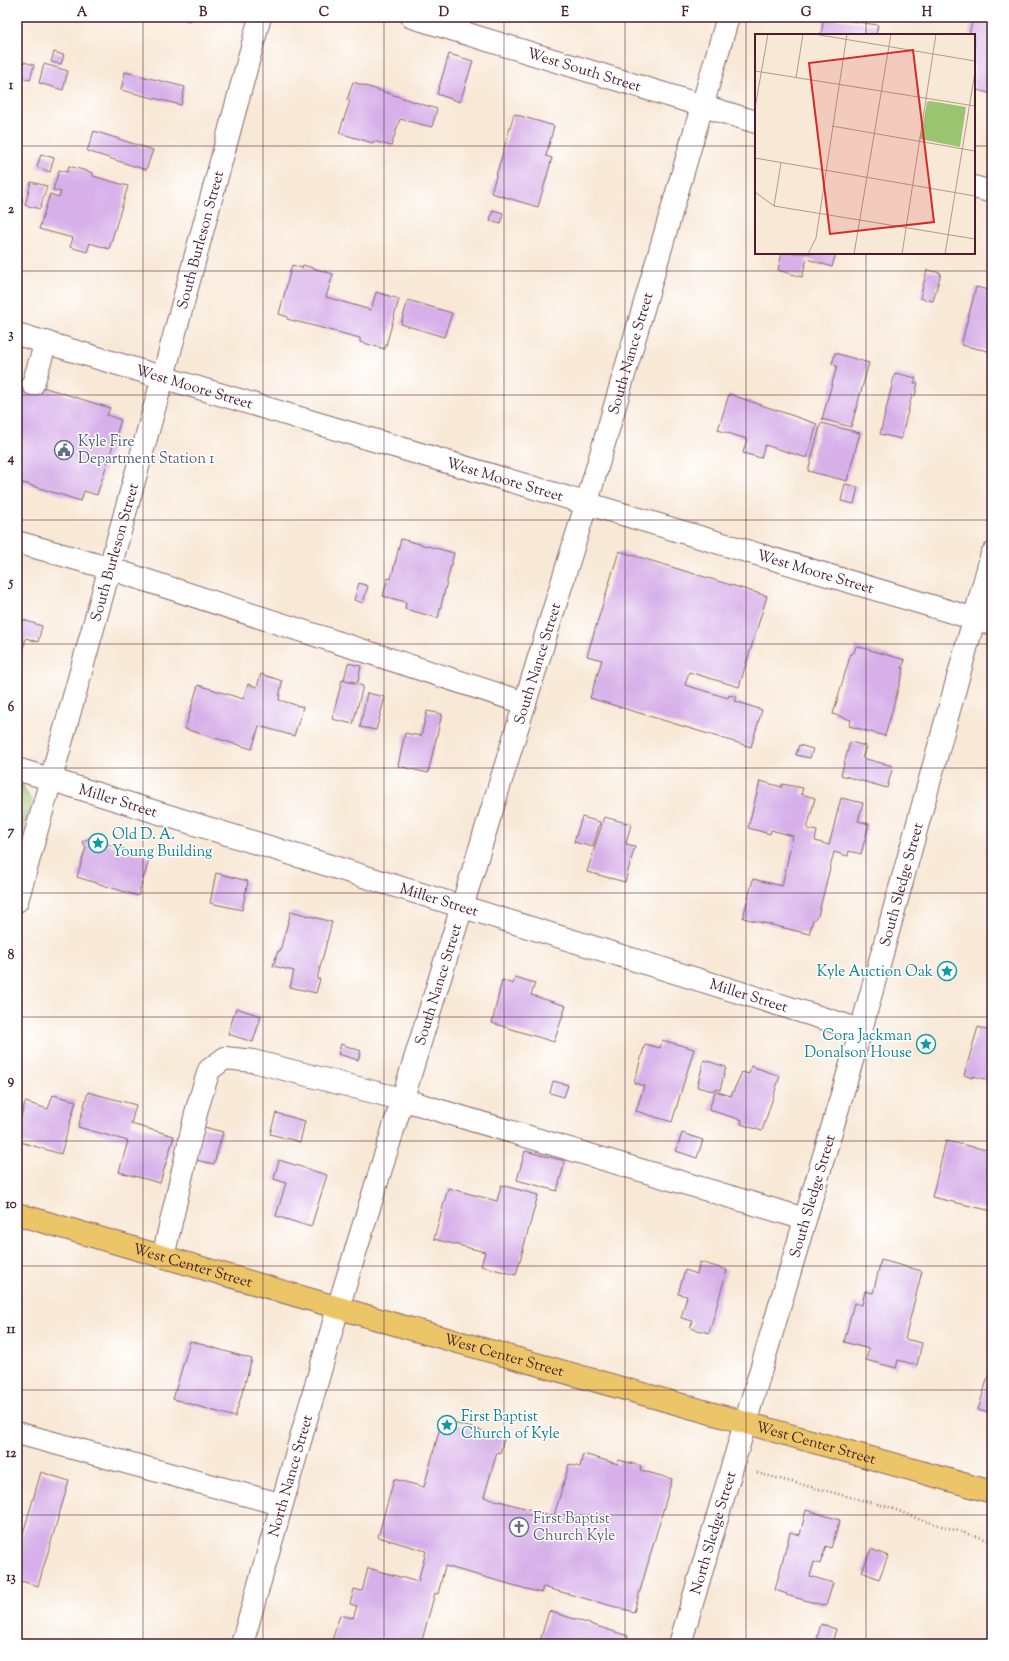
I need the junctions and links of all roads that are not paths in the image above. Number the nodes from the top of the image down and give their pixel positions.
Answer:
1 (260, 17) edge
2 (412, 17) edge
3 (728, 17) edge
4 (701, 106) junction
5 (755, 122) edge
6 (975, 187) edge
7 (992, 192) edge
8 (17, 334) edge
9 (46, 342) junction
10 (163, 377) junction
11 (33, 384) dead end
12 (587, 502) junction
13 (17, 542) edge
14 (992, 554) edge
15 (108, 568) junction
16 (983, 622) edge
17 (525, 703) junction
18 (17, 769) edge
19 (51, 779) junction
20 (17, 901) edge
21 (462, 905) junction
22 (861, 1030) junction
23 (401, 1098) junction
24 (17, 1214) edge
25 (805, 1219) junction
26 (163, 1258) junction
27 (338, 1308) junction
28 (745, 1422) junction
29 (17, 1433) edge
30 (992, 1492) edge
31 (280, 1504) junction
32 (242, 1644) edge
33 (680, 1644) edge

1 - 10 street, South Burleson Street
2 - 4 street, West South Street
3 - 4 street, South Nance Street
4 - 5 street, West South Street
4 - 12 street, South Nance Street
6 - 7 street
8 - 9 street, West Moore Street
9 - 10 street, West Moore Street
9 - 11 street
10 - 12 street, West Moore Street
10 - 15 street, South Burleson Street
12 - 16 street, West Moore Street
12 - 17 street, South Nance Street
13 - 15 street
14 - 16 street, South Sledge Street
15 - 17 street
15 - 19 street, South Burleson Street
16 - 22 street, South Sledge Street
17 - 21 street, South Nance Street
18 - 19 street, Miller Street
19 - 20 street, South Burleson Street
19 - 21 street, Miller Street
21 - 22 street, Miller Street
21 - 23 street, South Nance Street
22 - 25 street, South Sledge Street
23 - 25 street
23 - 26 street
23 - 27 street, South Nance Street
24 - 26 main road, West Center Street
25 - 28 street, South Sledge Street
26 - 27 main road, West Center Street
27 - 28 main road, West Center Street
27 - 31 street, North Nance Street
28 - 30 main road, West Center Street
28 - 33 street, North Sledge Street
29 - 31 street
31 - 32 street, North Nance Street

